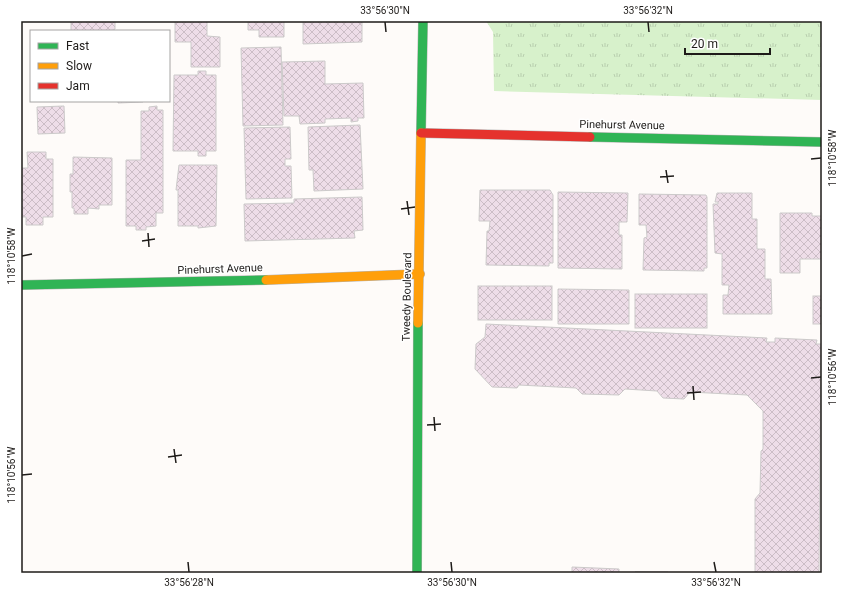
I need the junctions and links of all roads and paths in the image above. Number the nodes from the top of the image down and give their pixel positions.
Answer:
1 (423, 21) edge
2 (421, 133) junction
3 (822, 142) edge
4 (420, 274) junction
5 (21, 285) edge
6 (417, 573) edge

1 - 2 street, Tweedy Boulevard
2 - 3 street, Pinehurst Avenue
2 - 4 street, Tweedy Boulevard
4 - 5 street, Pinehurst Avenue
4 - 6 street, Tweedy Boulevard

